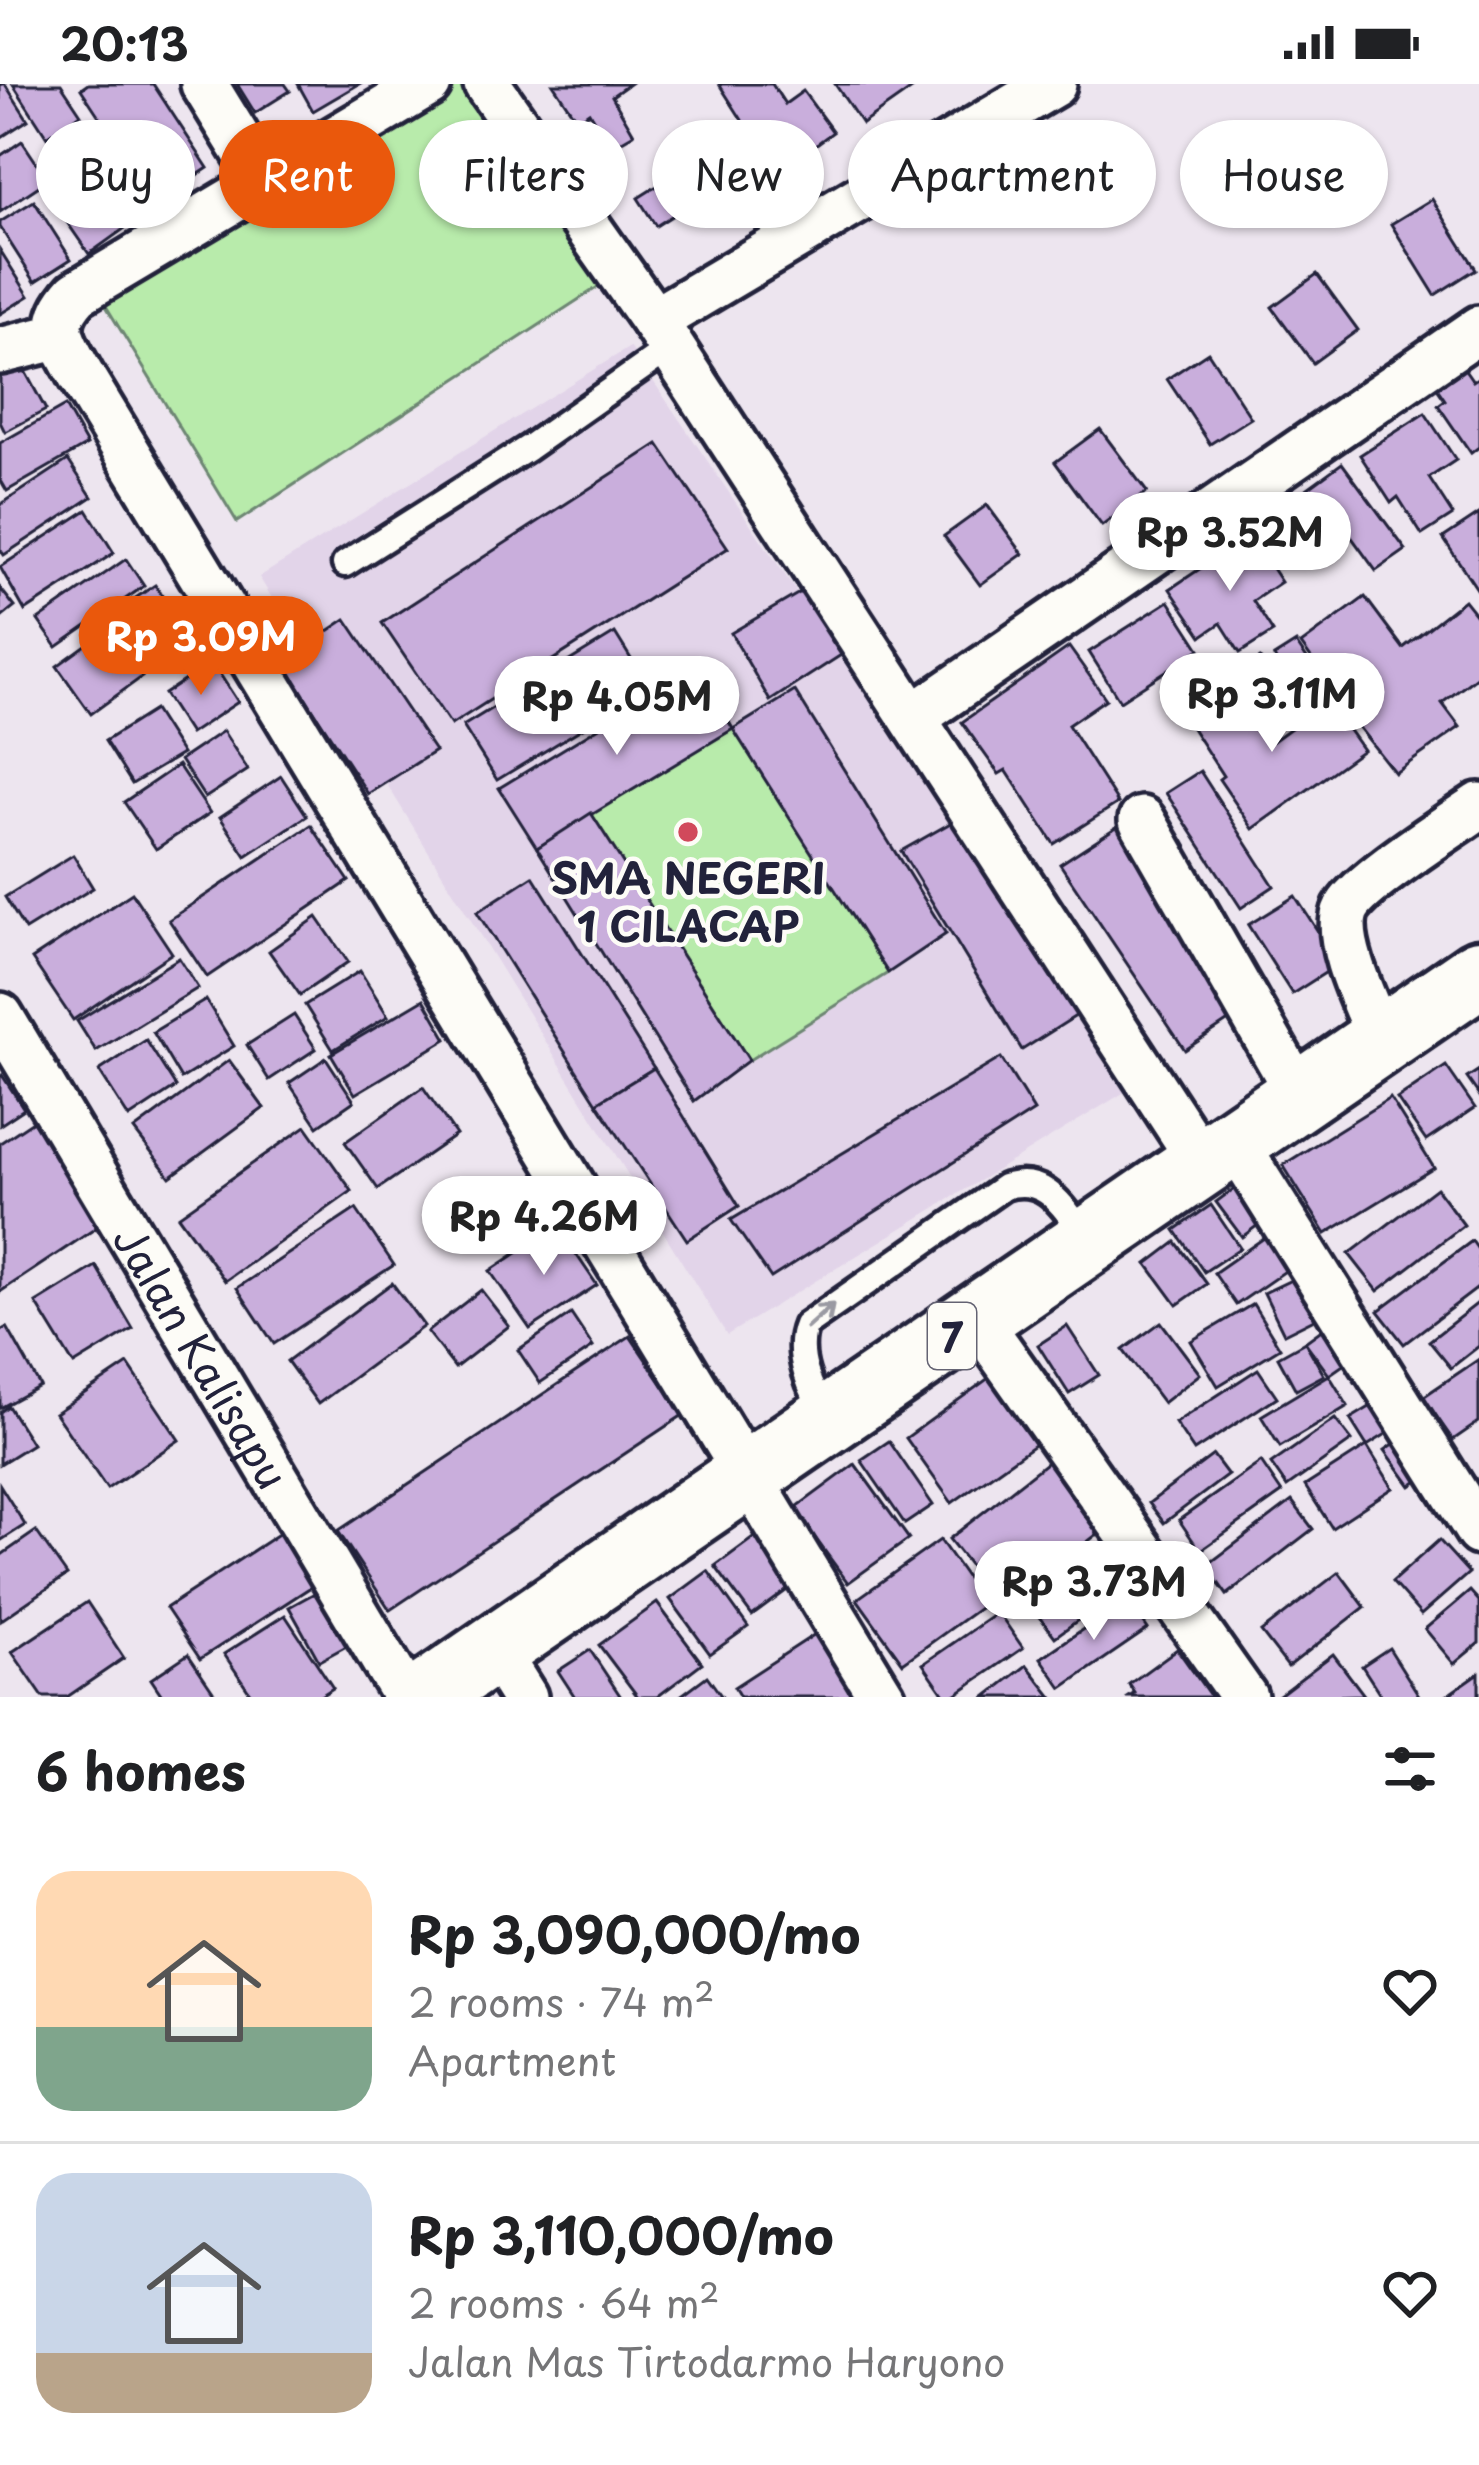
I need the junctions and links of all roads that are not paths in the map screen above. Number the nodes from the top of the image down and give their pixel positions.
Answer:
1 (204, 84) edge
2 (428, 84) edge
3 (487, 84) edge
4 (1053, 84) edge
5 (226, 120) edge
6 (368, 120) edge
7 (219, 208) edge
8 (1479, 329) edge
9 (662, 335) junction
10 (61, 336) junction
11 (0, 351) edge
12 (345, 564) dead end
13 (914, 717) junction
14 (1479, 806) edge
15 (1142, 820) dead end
16 (1479, 974) edge
17 (0, 1016) edge
18 (1380, 1039) junction
19 (1299, 1094) junction
20 (1216, 1150) junction
21 (1088, 1240) junction
22 (977, 1319) junction
23 (829, 1419) junction
24 (745, 1475) junction
25 (1479, 1532) edge
26 (509, 1673) edge
27 (406, 1697) edge
28 (424, 1697) edge
29 (882, 1697) edge
30 (1244, 1697) edge

1 - 5 street
2 - 6 street
3 - 9 street
4 - 9 street
7 - 10 street
8 - 13 street
9 - 12 lane
9 - 13 street
10 - 11 street
10 - 24 street
13 - 20 street
14 - 18 street
15 - 19 street
16 - 18 highway, 7
17 - 27 street, Jalan Kalisapu
18 - 19 highway, 7
19 - 20 highway, 7
20 - 21 highway, 7
20 - 25 street
21 - 22 highway, 7
23 -> 21 lane
22 - 23 highway, 7
22 - 30 street
23 - 24 highway, 7
24 - 26 highway, 7
24 - 29 street
26 - 28 highway, 7

